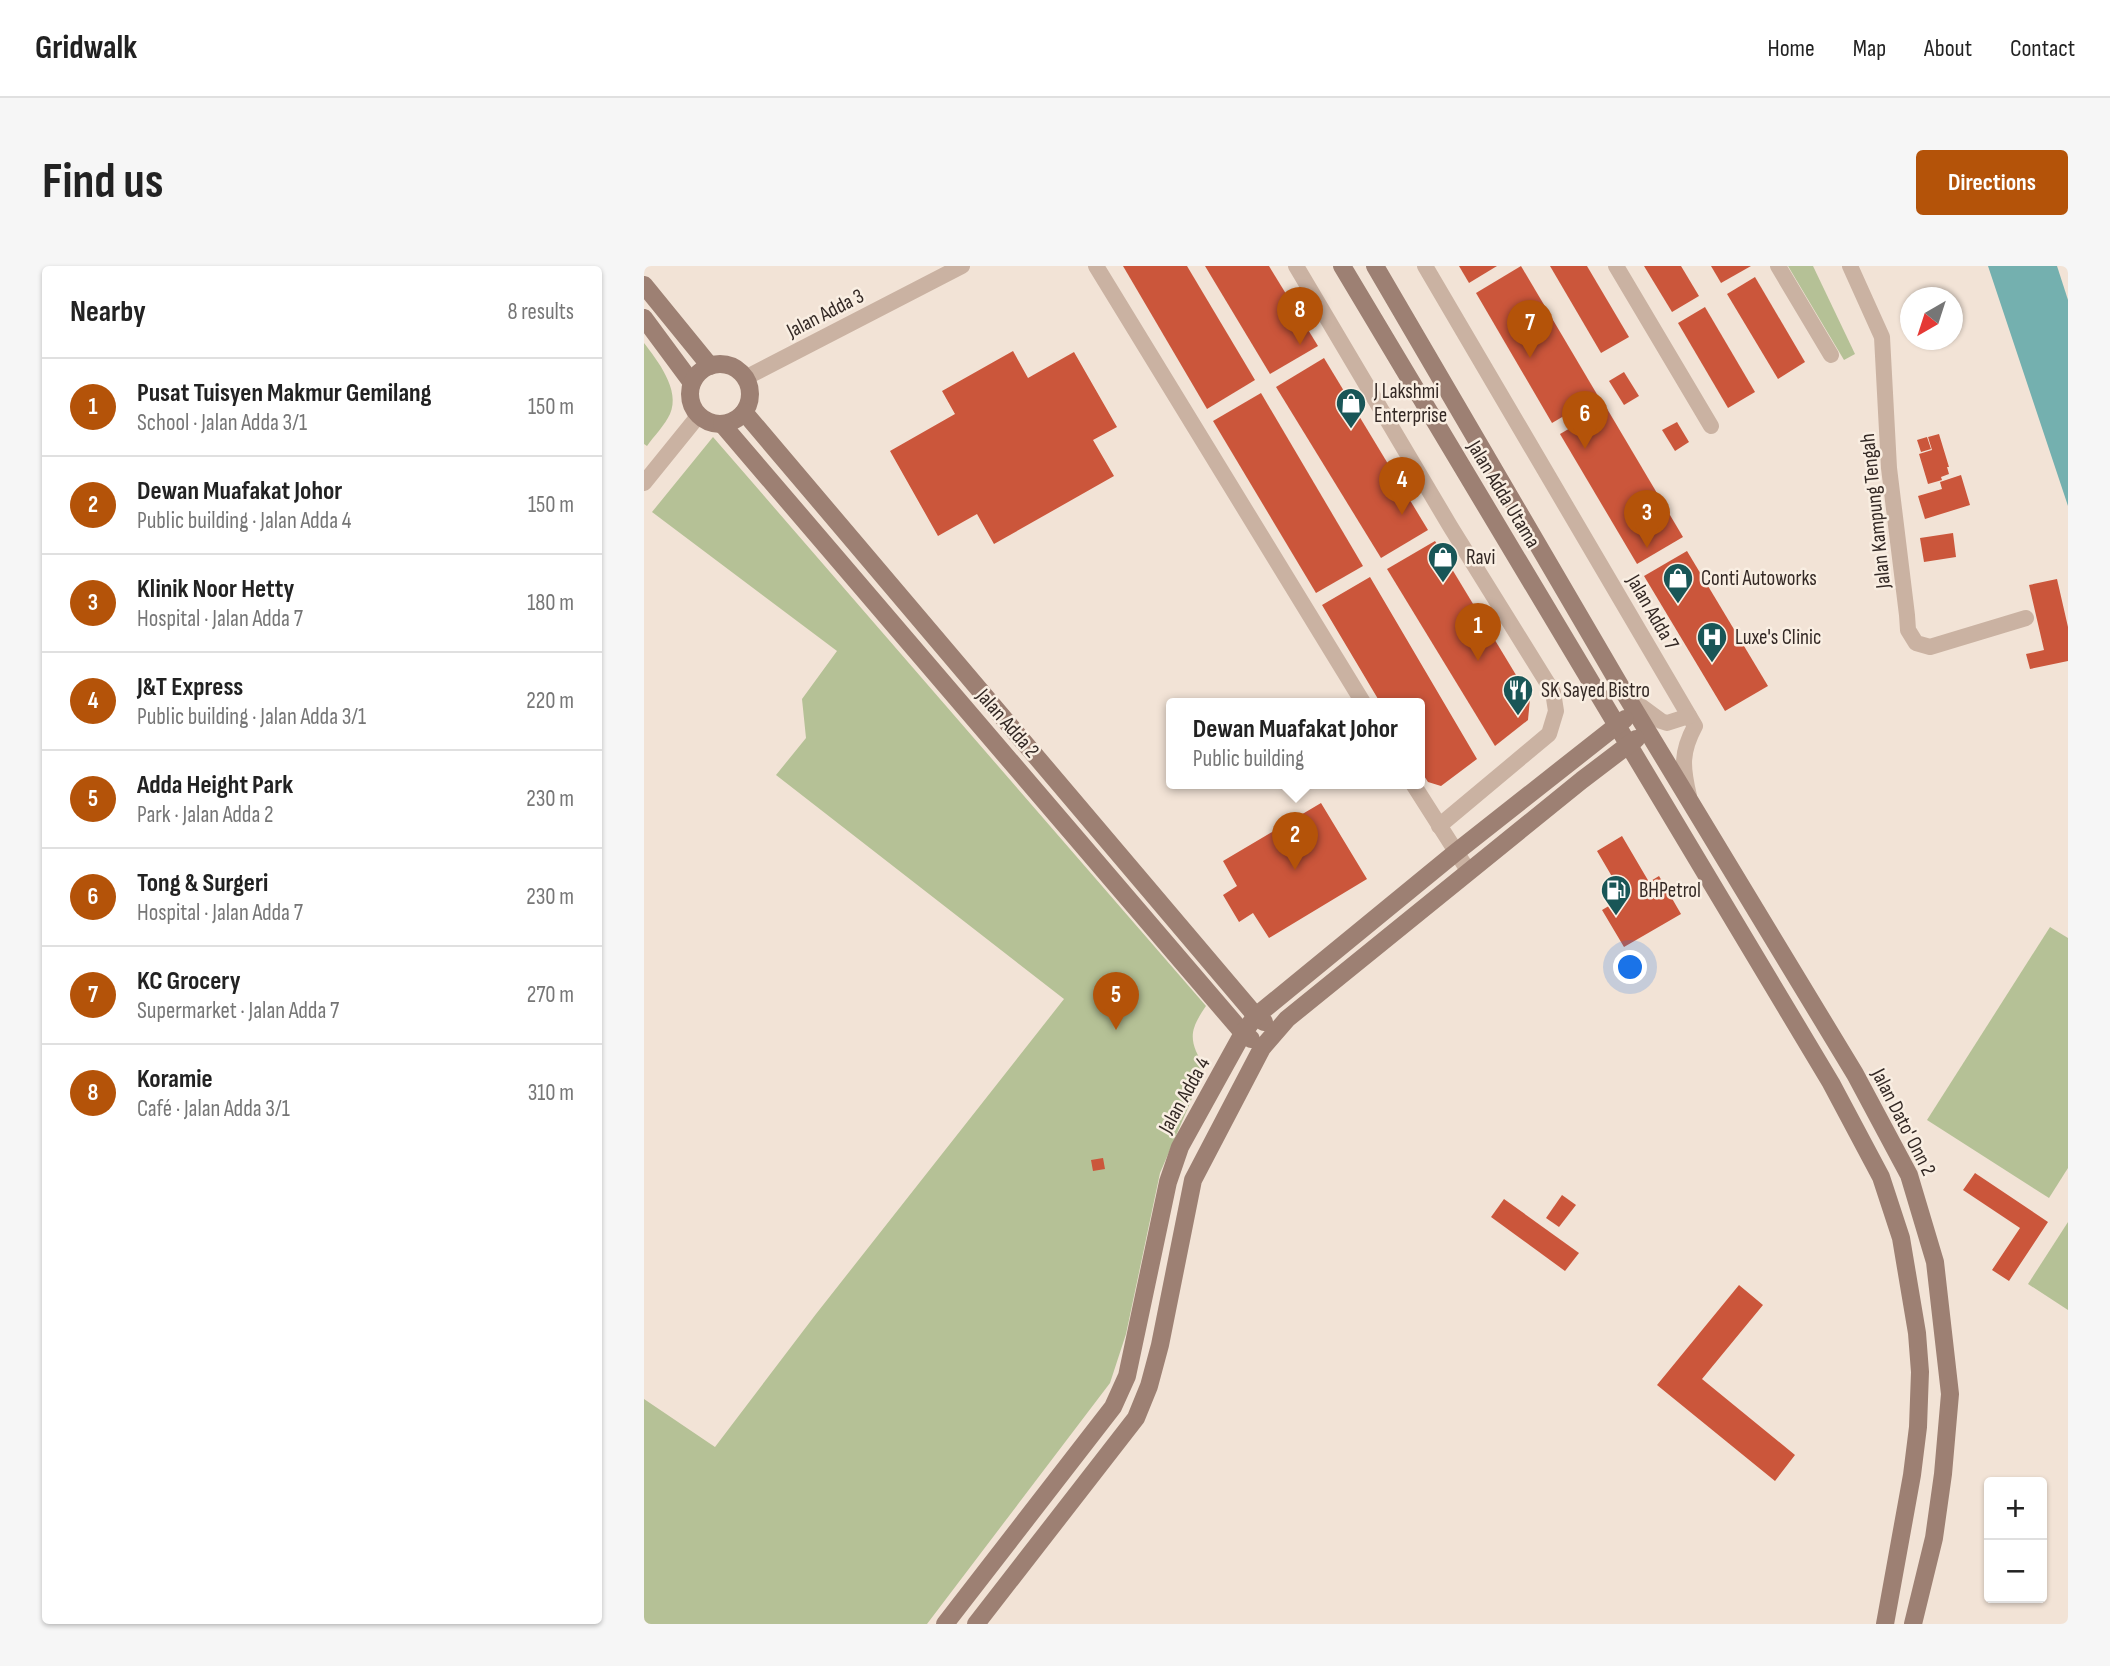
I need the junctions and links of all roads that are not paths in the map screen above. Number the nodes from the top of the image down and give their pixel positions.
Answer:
1 (962, 266) edge
2 (1096, 266) edge
3 (1296, 266) edge
4 (1342, 266) edge
5 (1375, 266) edge
6 (1425, 266) edge
7 (1616, 266) edge
8 (1778, 266) edge
9 (1850, 266) edge
10 (644, 285) edge
11 (644, 318) edge
12 (1831, 355) dead end
13 (710, 366) junction
14 (745, 377) junction
15 (692, 383) junction
16 (744, 412) junction
17 (699, 415) junction
18 (722, 424) junction
19 (1711, 425) dead end
20 (644, 483) edge
21 (2026, 618) dead end
22 (1625, 694) junction
23 (1360, 698) edge
24 (1636, 712) junction
25 (1692, 721) junction
26 (1616, 726) junction
27 (1648, 732) junction
28 (1628, 745) junction
29 (1416, 789) edge
30 (1690, 802) junction
31 (1438, 826) junction
32 (1455, 853) junction
33 (1469, 872) junction
34 (1219, 972) junction
35 (1292, 986) junction
36 (1256, 1016) junction
37 (1275, 1031) junction
38 (1244, 1034) junction
39 (1262, 1048) junction
40 (945, 1624) edge
41 (976, 1624) edge
42 (1885, 1624) edge
43 (1913, 1624) edge

1 - 14 street, Jalan Adda 3
2 - 23 street
3 - 31 street
4 - 26 street, Jalan Adda Utama
5 - 22 street, Jalan Adda Utama
6 - 25 street, Jalan Adda 7
7 - 19 street
8 - 12 street
9 - 21 street, Jalan Kampung Tengah
10 - 13 street
11 - 15 street
13 - 14 street
13 - 15 street
14 - 16 street
15 - 17 street
16 - 18 street
16 - 34 street, Jalan Adda 2
17 - 18 street, Jalan Adda 2
17 - 20 street
18 - 38 street, Jalan Adda 2
22 - 24 street, Jalan Adda Utama
22 - 25 street
24 - 26 street, Jalan Adda 4
24 - 27 street, Jalan Adda Utama
25 - 30 street
26 - 28 street, Jalan Adda Utama
26 - 32 street, Jalan Adda 4
27 - 28 street
27 - 30 street, Jalan Dato' Onn 2
28 - 33 street
28 - 42 street
29 - 31 street
30 - 43 street, Jalan Dato' Onn 2
31 - 32 street
32 - 33 street
32 - 35 street, Jalan Adda 4
33 - 37 street
34 - 35 street
34 - 36 street, Jalan Adda 2
35 - 36 street, Jalan Adda 4
36 - 37 street, Jalan Adda 2
36 - 38 street, Jalan Adda 4
37 - 39 street
38 - 39 street, Jalan Adda 2
38 - 40 street, Jalan Adda 4
39 - 41 street

